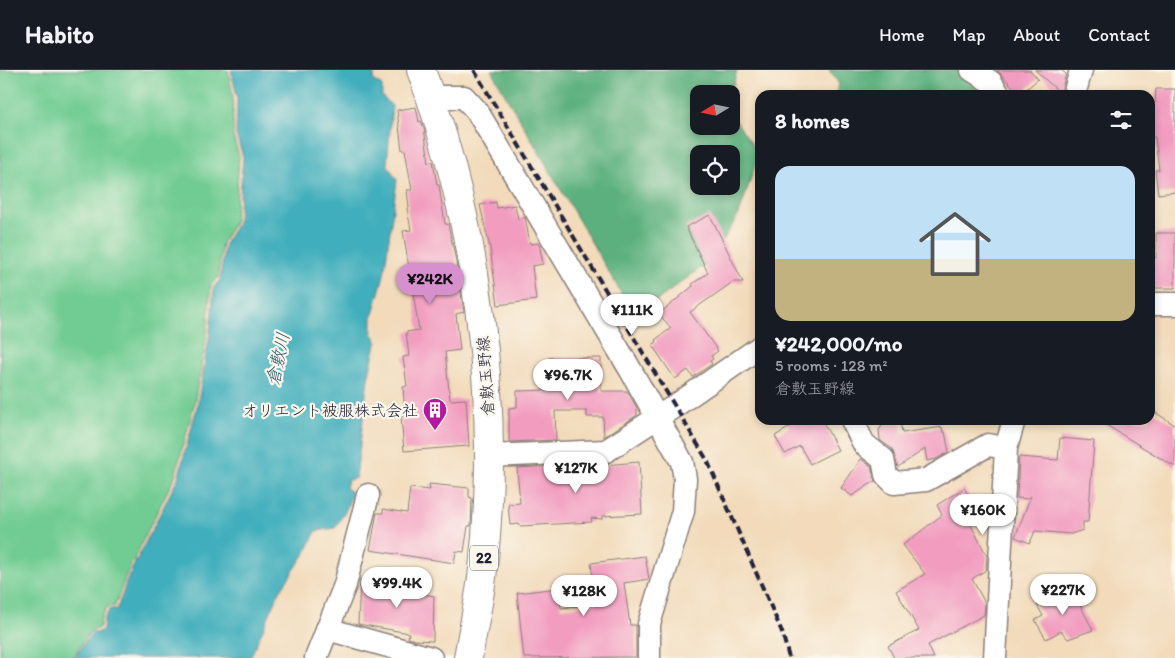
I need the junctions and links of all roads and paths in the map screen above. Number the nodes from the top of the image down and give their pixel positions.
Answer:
1 (421, 70) edge
2 (972, 70) edge
3 (1081, 70) edge
4 (996, 90) edge
5 (1075, 90) edge
6 (430, 97) junction
7 (1155, 304) edge
8 (1175, 304) edge
9 (755, 350) edge
10 (656, 418) junction
11 (854, 425) edge
12 (1013, 425) edge
13 (1006, 448) junction
14 (489, 456) junction
15 (368, 495) dead end
16 (327, 629) junction
17 (316, 658) edge
18 (432, 658) edge
19 (468, 658) edge
20 (649, 658) edge
21 (995, 658) edge

1 - 6 main road, 倉敷玉野線 / 22
2 - 4 street
3 - 5 street
6 - 10 street
6 - 14 main road, 倉敷玉野線 / 22
7 - 8 street
9 - 10 street
10 - 14 street
10 - 20 street
11 - 13 street
12 - 13 street
13 - 21 street
14 - 19 main road, 倉敷玉野線 / 22
15 - 16 street
16 - 17 street
16 - 18 street

